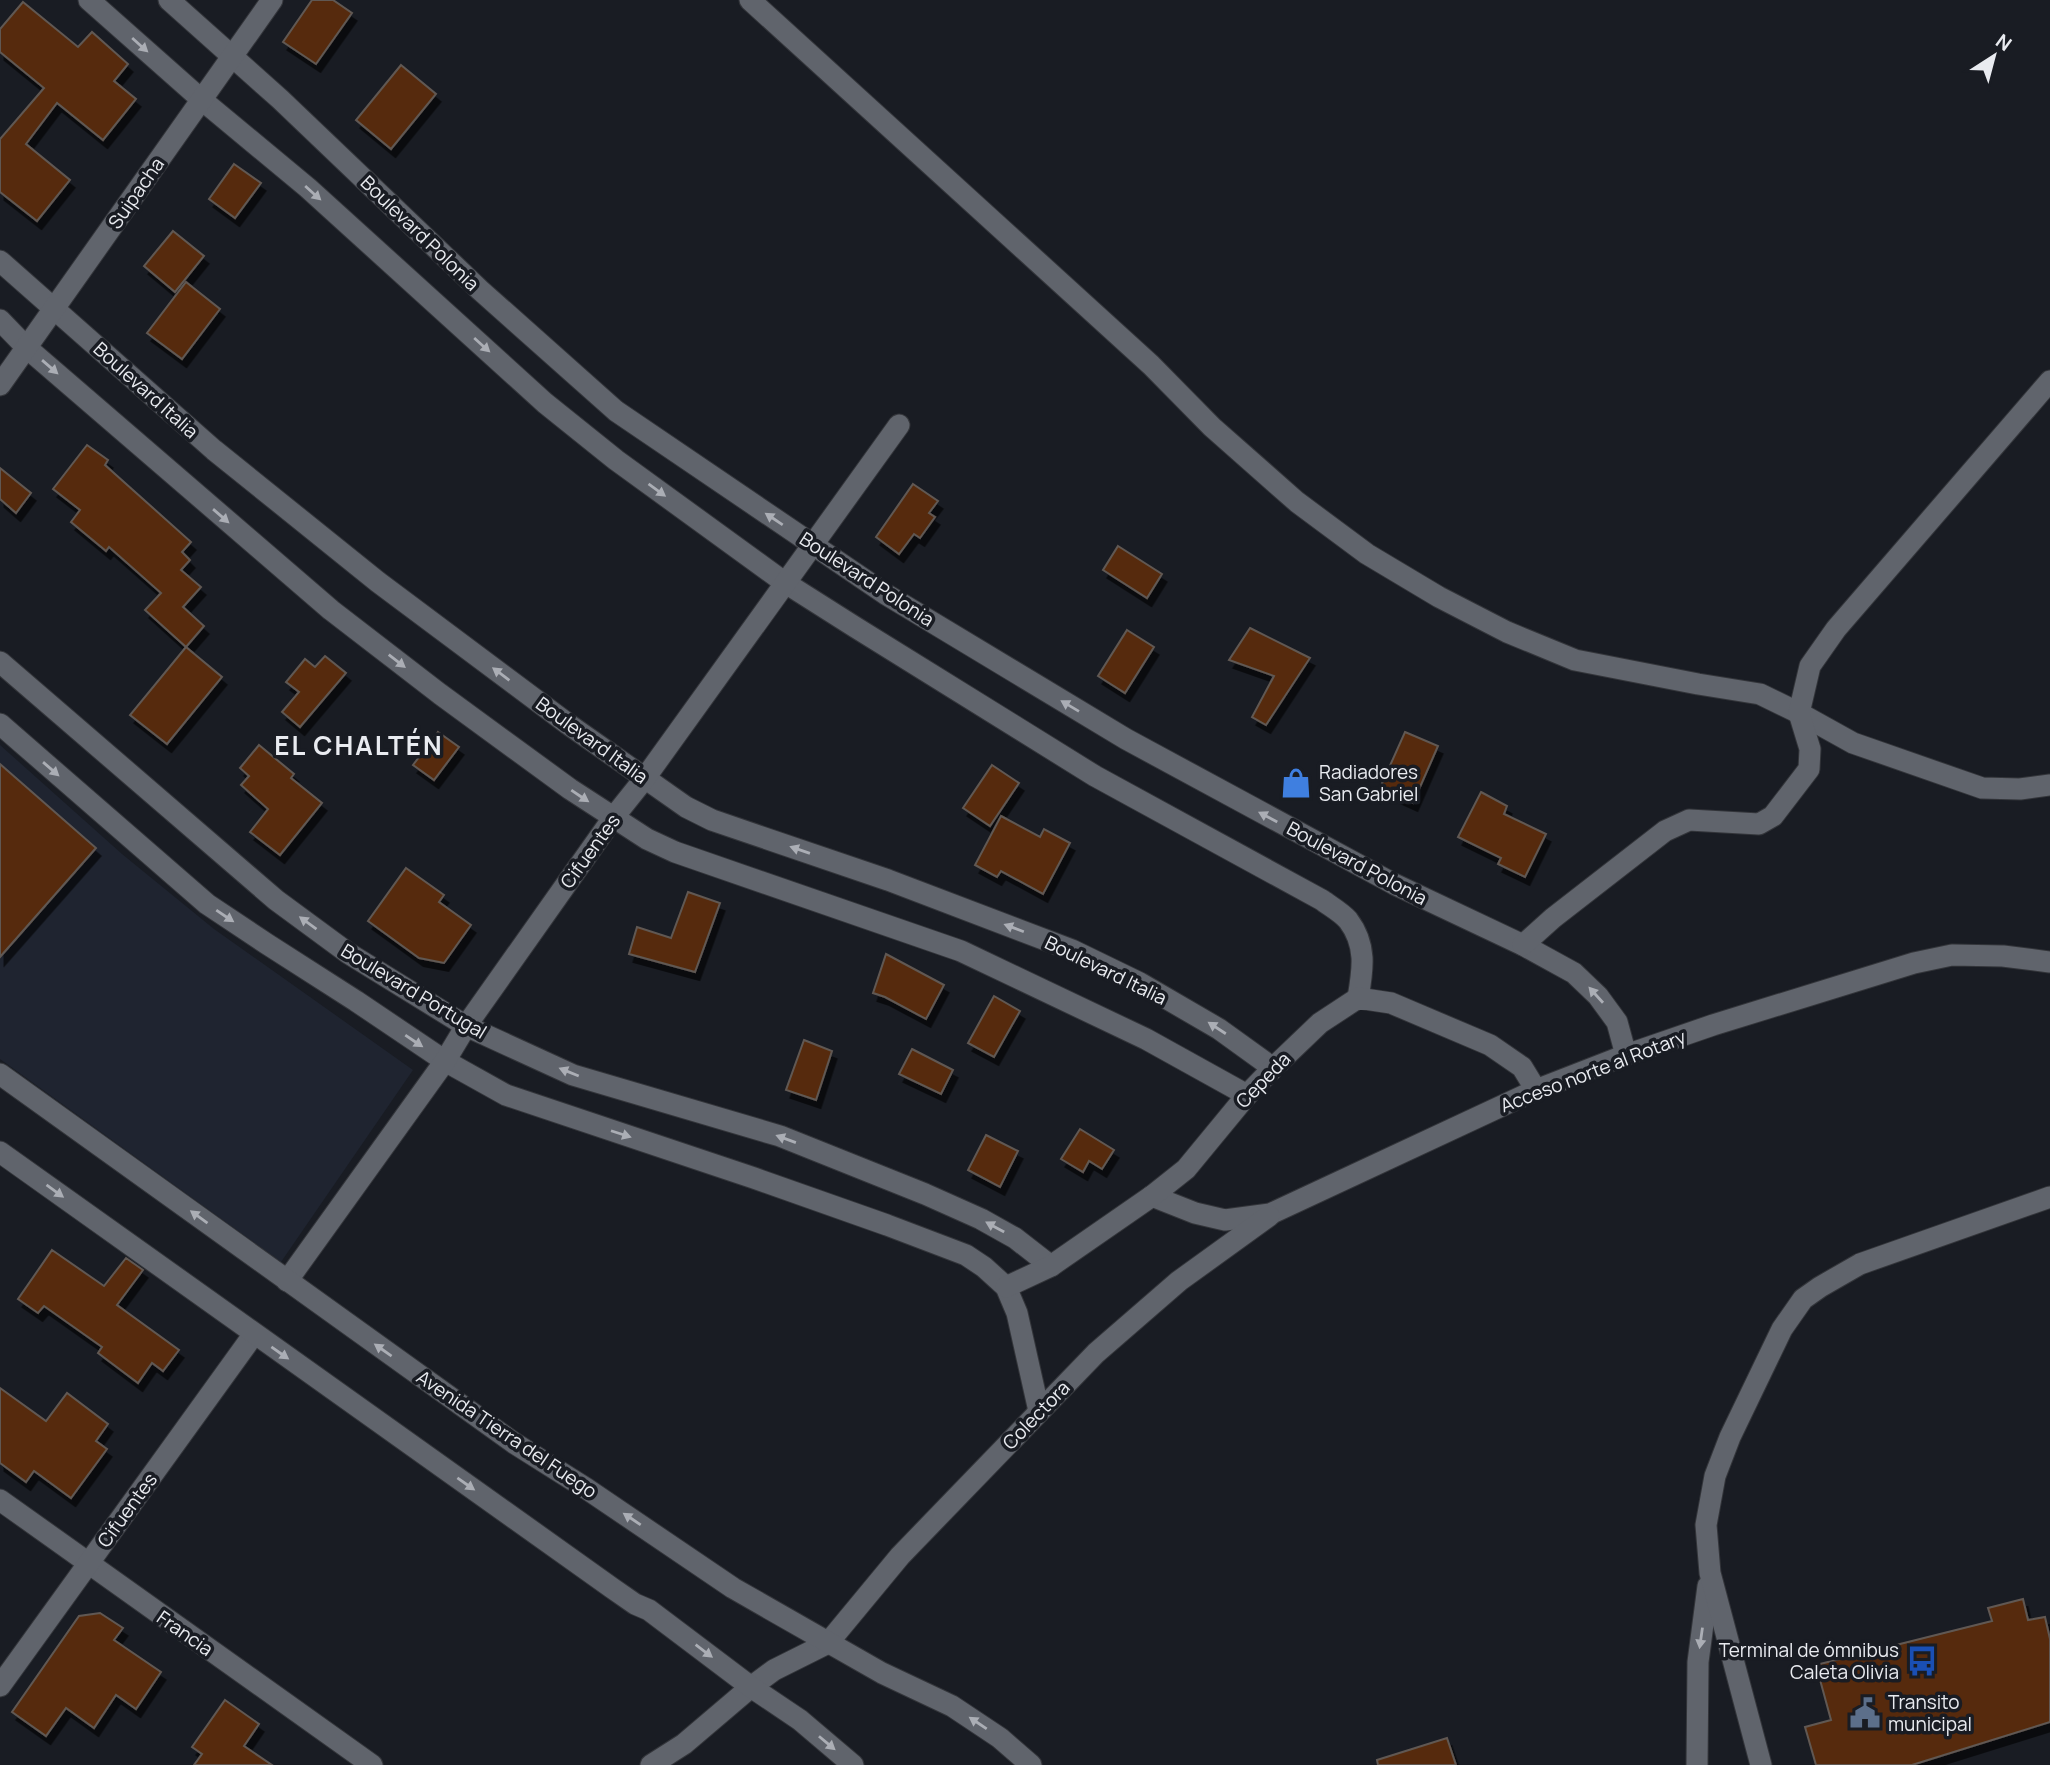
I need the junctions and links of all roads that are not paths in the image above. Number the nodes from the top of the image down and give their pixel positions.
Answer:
1 (89, 0) edge
2 (169, 0) edge
3 (272, 0) edge
4 (750, 0) edge
5 (233, 57) junction
6 (202, 100) junction
7 (0, 261) edge
8 (55, 309) junction
9 (0, 320) edge
10 (27, 348) junction
11 (2050, 382) edge
12 (0, 385) edge
13 (899, 425) dead end
14 (813, 544) junction
15 (784, 582) junction
16 (0, 663) edge
17 (1799, 713) junction
18 (0, 724) edge
19 (645, 778) junction
20 (2050, 785) edge
21 (613, 818) junction
22 (1523, 945) junction
23 (2050, 962) edge
24 (1358, 998) junction
25 (466, 1026) junction
26 (1626, 1055) junction
27 (444, 1061) junction
28 (1273, 1068) junction
29 (0, 1074) edge
30 (1536, 1090) junction
31 (1247, 1095) junction
32 (0, 1152) edge
33 (1152, 1196) junction
34 (2050, 1198) edge
35 (1270, 1214) junction
36 (1052, 1266) junction
37 (287, 1281) junction
38 (1006, 1287) junction
39 (254, 1334) junction
40 (1039, 1411) junction
41 (0, 1500) edge
42 (88, 1564) junction
43 (1710, 1573) junction
44 (828, 1643) junction
45 (0, 1686) edge
46 (751, 1687) junction
47 (372, 1765) edge
48 (651, 1765) edge
49 (853, 1765) edge
50 (1031, 1765) edge
51 (1697, 1765) edge
52 (1761, 1765) edge

1 -> 6 street, Boulevard Polonia
2 - 5 street, Boulevard Polonia
3 - 5 street, Suipacha
4 - 17 street
5 - 6 street, Suipacha
14 -> 5 street, Boulevard Polonia
6 - 8 street, Suipacha
6 -> 15 street, Boulevard Polonia
7 - 8 street, Boulevard Italia
8 - 10 street, Suipacha
19 -> 8 street, Boulevard Italia
9 - 10 street
10 - 12 street, Suipacha
10 -> 21 street
11 - 17 street
13 - 14 street, Cifuentes
14 - 15 street, Cifuentes
22 -> 14 street, Boulevard Polonia
15 - 19 street, Cifuentes
15 - 24 street, Boulevard Polonia
25 -> 16 street, Boulevard Portugal
17 - 20 street
17 - 22 street
18 -> 27 street, Boulevard Portugal
19 - 21 street, Cifuentes
28 -> 19 street, Boulevard Italia
21 - 25 street, Cifuentes
21 - 31 street
26 -> 22 street, Boulevard Polonia
23 - 26 street, Acceso norte al Rotary
24 - 28 street, Cepeda
24 - 30 street
25 - 27 street, Cifuentes
36 -> 25 street, Boulevard Portugal
26 - 30 street, Acceso norte al Rotary
27 - 37 street, Cifuentes
27 -> 38 street, Boulevard Portugal
28 - 31 street, Cepeda
37 -> 29 street, Avenida Tierra del Fuego
30 - 35 street, Acceso norte al Rotary
31 - 33 street, Cepeda
32 -> 39 street
33 - 35 street, Acceso norte al Rotary
33 - 36 street, Cepeda
34 - 43 street
35 - 40 street, Colectora
36 - 38 street, Cepeda
44 -> 37 street, Avenida Tierra del Fuego
38 - 40 street
39 - 42 street, Cifuentes
39 -> 46 street
40 - 44 street, Colectora
41 - 42 street, Francia
42 - 45 street, Cifuentes
42 - 47 street, Francia
43 -> 51 street
43 - 52 street
44 - 46 street
50 -> 44 street, Avenida Tierra del Fuego
46 - 48 street
46 -> 49 street

